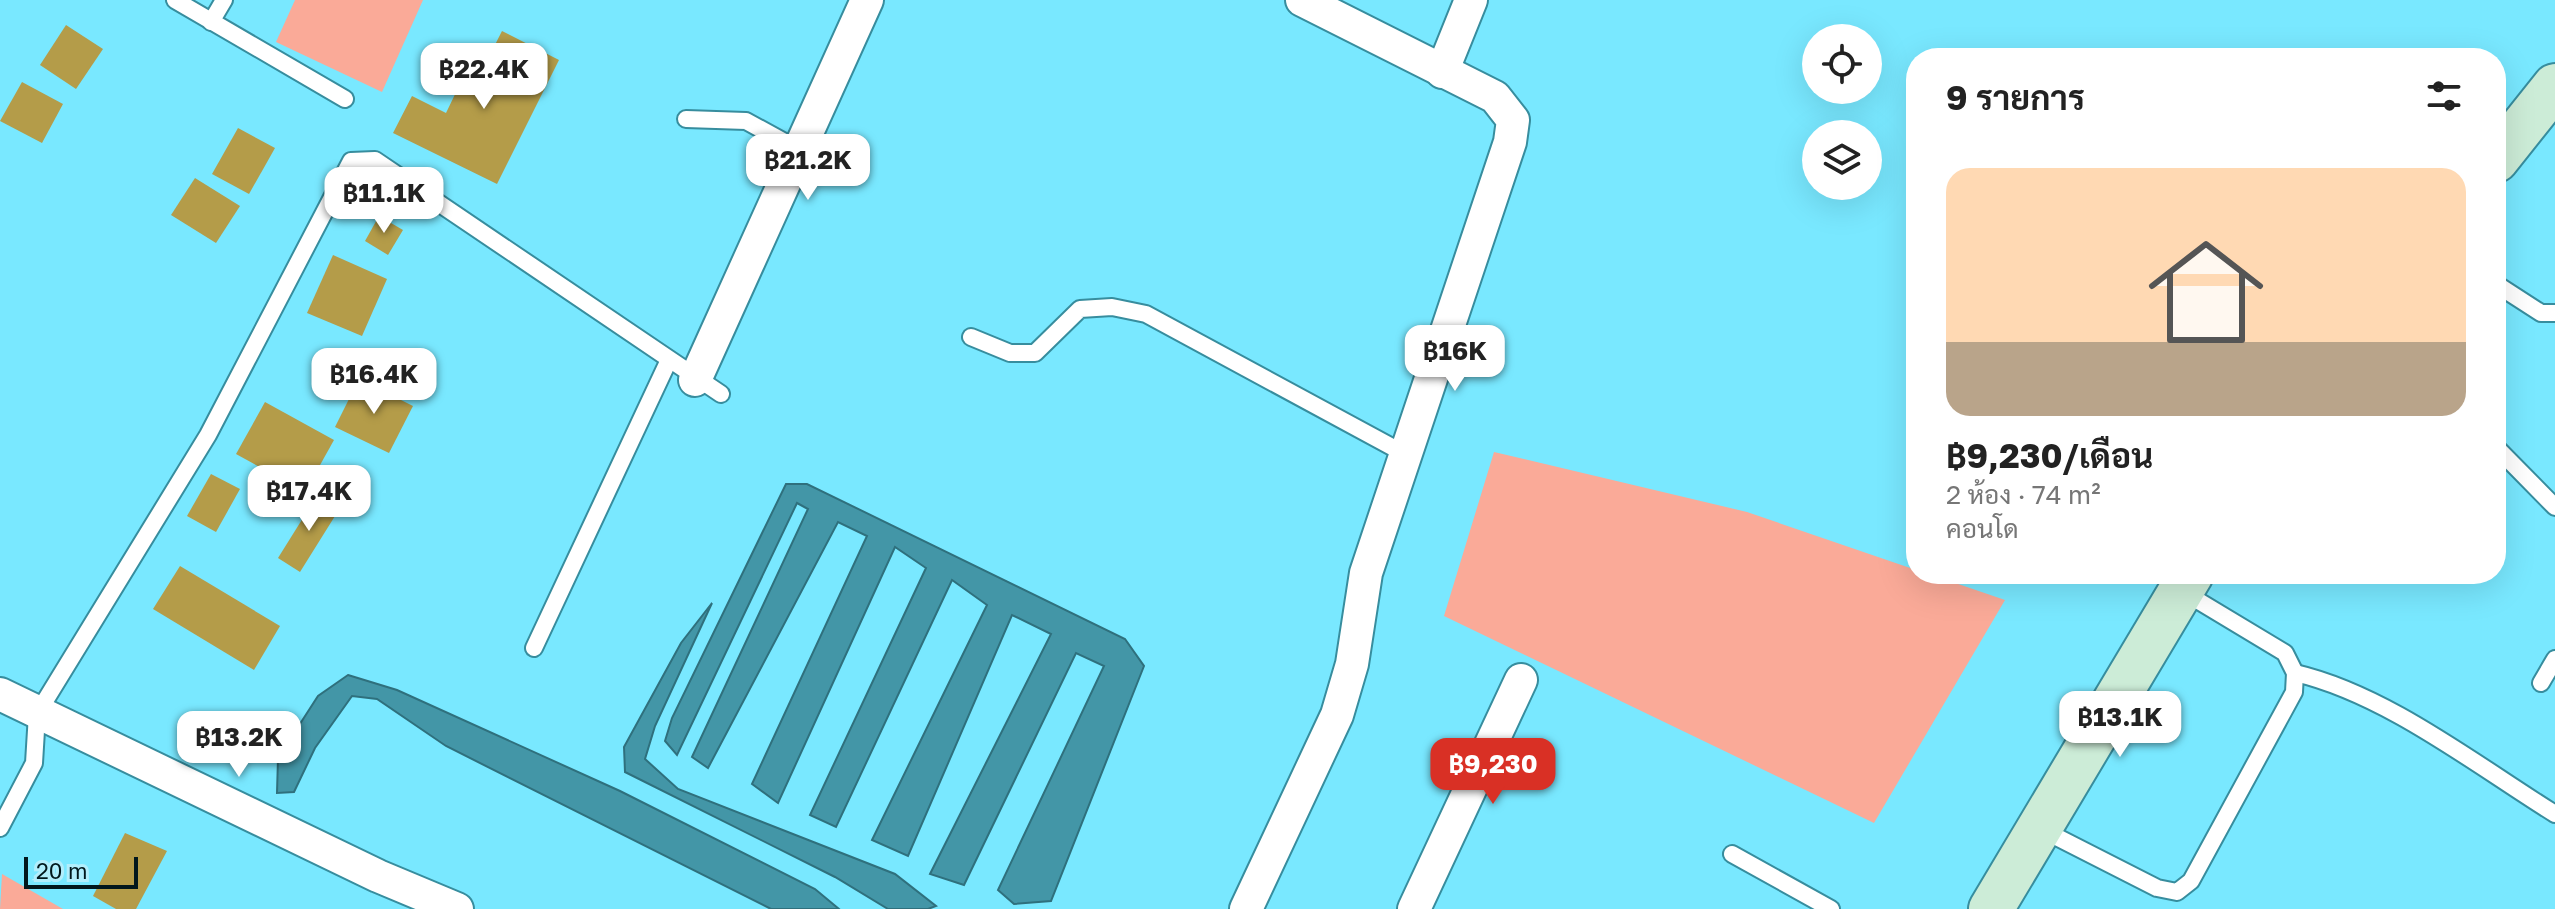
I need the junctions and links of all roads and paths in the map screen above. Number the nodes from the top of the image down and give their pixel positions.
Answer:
1 (175, 0) edge
2 (224, 0) edge
3 (867, 0) edge
4 (1302, 0) edge
5 (1471, 0) edge
6 (211, 22) junction
7 (1442, 72) junction
8 (2555, 86) edge
9 (345, 99) dead end
10 (686, 119) dead end
11 (2506, 147) edge
12 (801, 151) junction
13 (2506, 290) edge
14 (2555, 313) edge
15 (971, 337) dead end
16 (668, 362) junction
17 (708, 387) joint
18 (1405, 454) junction
19 (2506, 457) edge
20 (2555, 507) edge
21 (2185, 584) edge
22 (2189, 584) edge
23 (534, 648) dead end
24 (2555, 659) edge
25 (2295, 673) junction
26 (1521, 680) dead end
27 (2541, 683) dead end
28 (0, 694) edge
29 (37, 714) junction
30 (2555, 814) edge
31 (0, 828) edge
32 (2040, 828) junction
33 (1732, 854) dead end
34 (457, 909) edge
35 (1246, 909) edge
36 (1414, 909) edge
37 (1831, 909) edge
38 (1991, 909) edge

1 - 6 lane
2 - 6 lane
3 - 12 street
4 - 7 street
5 - 7 street
6 - 9 lane
7 - 18 street
8 - 11 main road
10 - 12 lane
12 - 17 street
13 - 14 lane
15 - 18 lane
16 - 17 lane
16 - 23 lane
16 - 29 lane
18 - 35 street
19 - 20 lane
21 - 32 main road
22 - 25 lane
24 - 27 lane
25 - 30 lane
25 - 32 lane
26 - 36 street
28 - 29 street
29 - 31 lane
29 - 34 street
32 - 38 main road
33 - 37 lane

